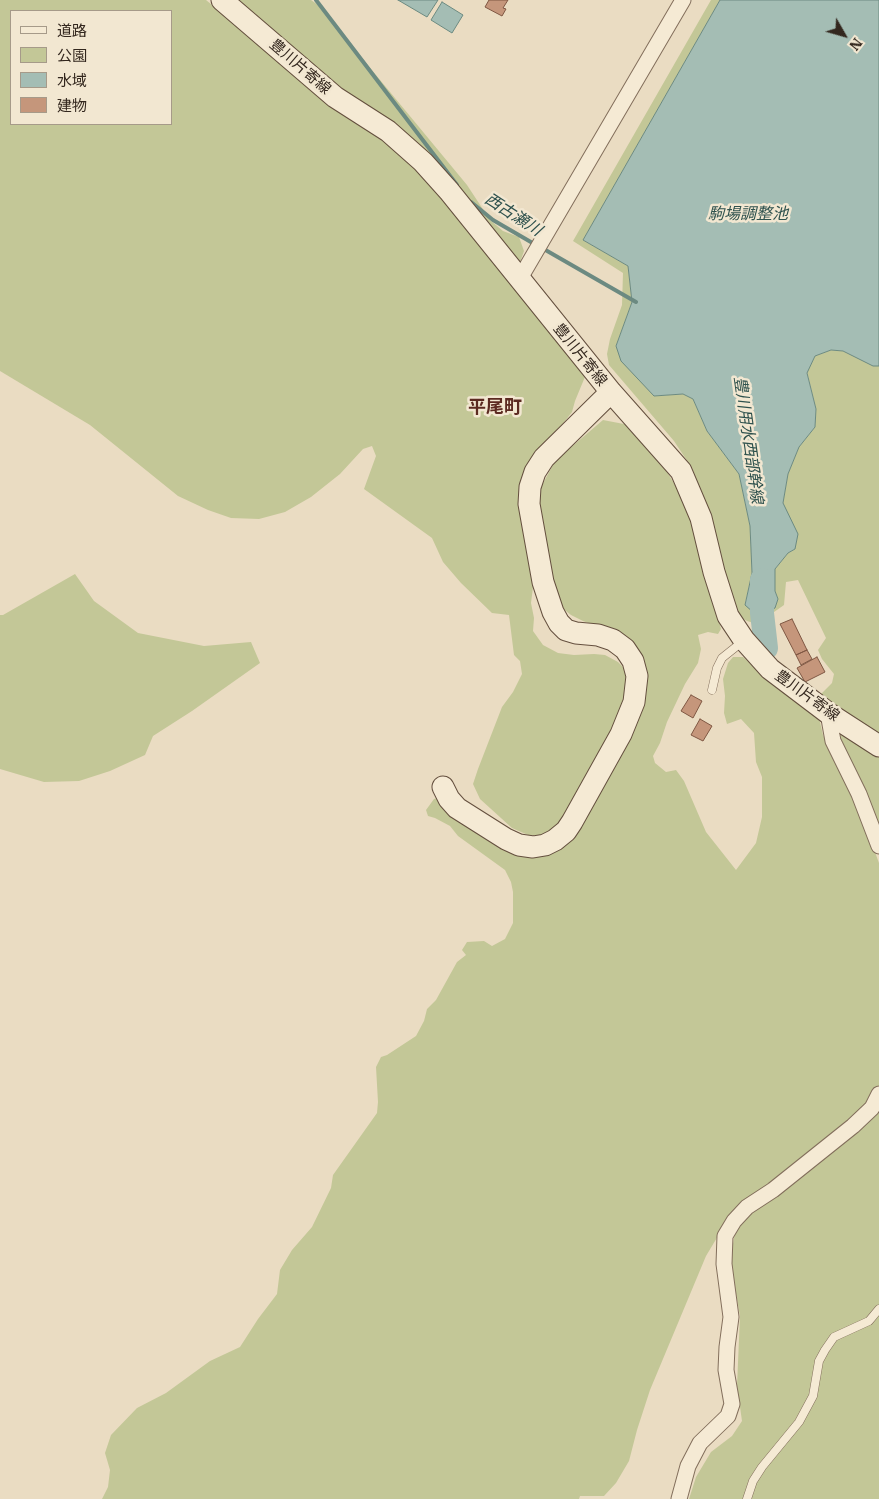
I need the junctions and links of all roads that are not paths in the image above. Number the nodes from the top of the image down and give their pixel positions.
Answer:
1 (222, 0) edge
2 (683, 0) edge
3 (519, 280) junction
4 (611, 392) junction
5 (744, 640) junction
6 (712, 690) dead end
7 (828, 713) junction
8 (879, 746) edge
9 (443, 787) dead end
10 (879, 846) edge
11 (879, 1094) edge
12 (879, 1310) edge
13 (679, 1499) edge
14 (747, 1499) edge

1 - 3 main road, 豊川片寄線
2 - 3 street
3 - 4 main road, 豊川片寄線
4 - 5 main road, 豊川片寄線
4 - 9 main road
5 - 6 lane
5 - 7 main road, 豊川片寄線
7 - 8 main road, 豊川片寄線
7 - 10 street
11 - 13 street
12 - 14 lane

